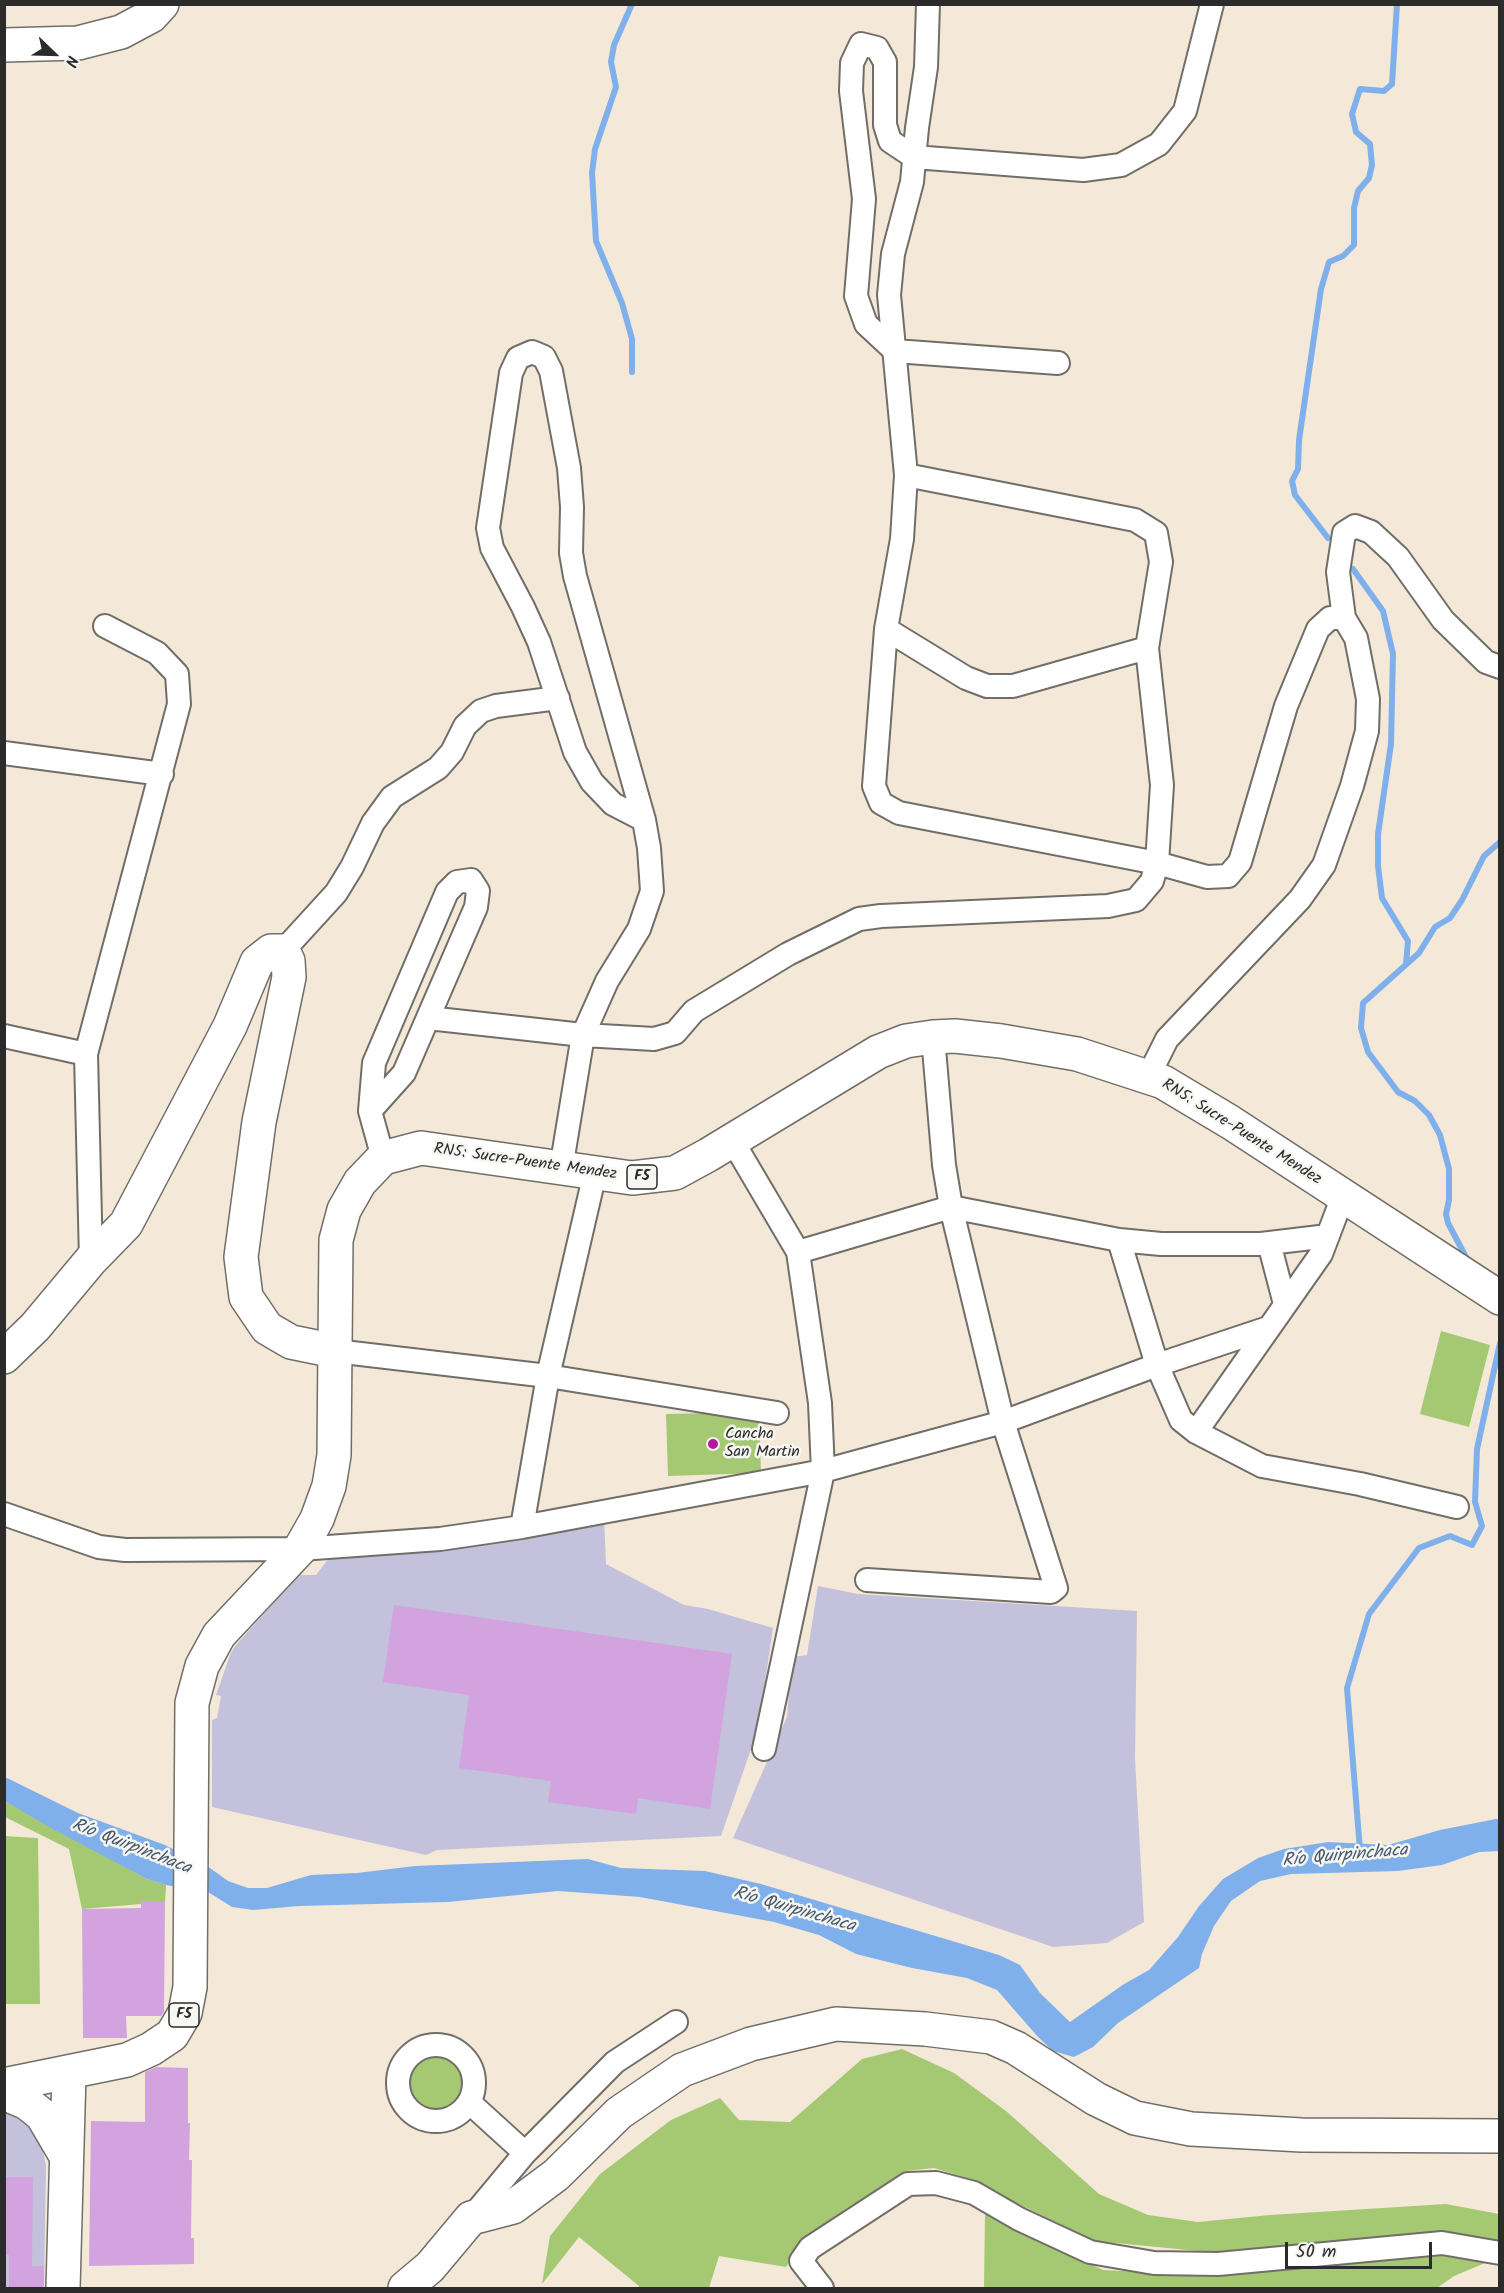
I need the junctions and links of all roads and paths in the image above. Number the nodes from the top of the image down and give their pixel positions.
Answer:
1 (162, 4) edge
2 (928, 4) edge
3 (1212, 4) edge
4 (4, 45) edge
5 (914, 158) junction
6 (895, 351) junction
7 (1058, 363) dead end
8 (906, 475) junction
9 (1344, 618) junction
10 (105, 626) dead end
11 (886, 629) junction
12 (1147, 648) junction
13 (1500, 667) edge
14 (558, 698) junction
15 (4, 753) edge
16 (162, 774) junction
17 (644, 820) junction
18 (1157, 863) junction
19 (283, 951) junction
20 (428, 1018) junction
21 (583, 1035) junction
22 (4, 1036) edge
23 (933, 1037) junction
24 (86, 1054) junction
25 (1148, 1077) junction
26 (369, 1110) junction
27 (732, 1140) junction
28 (383, 1158) junction
29 (561, 1169) junction
30 (595, 1173) junction
31 (1343, 1196) junction
32 (951, 1208) junction
33 (1328, 1236) junction
34 (1119, 1240) junction
35 (1269, 1243) junction
36 (798, 1252) junction
37 (91, 1260) junction
38 (1500, 1298) edge
39 (1285, 1304) junction
40 (1268, 1328) junction
41 (335, 1351) junction
42 (4, 1357) edge
43 (1157, 1365) junction
44 (548, 1376) junction
45 (777, 1413) dead end
46 (1003, 1422) junction
47 (1196, 1432) junction
48 (824, 1471) junction
49 (1457, 1507) dead end
50 (4, 1514) edge
51 (522, 1527) junction
52 (300, 1549) junction
53 (867, 1580) dead end
54 (764, 1749) dead end
55 (676, 2022) dead end
56 (69, 2073) junction
57 (4, 2085) edge
58 (4, 2092) edge
59 (469, 2102) dead end
60 (1500, 2136) edge
61 (525, 2153) junction
62 (65, 2154) junction
63 (471, 2218) junction
64 (1500, 2253) edge
65 (63, 2289) edge
66 (405, 2289) edge
67 (822, 2289) edge

1 - 4 main road
2 - 5 street
3 - 5 street
5 - 6 street
5 - 6 street
6 - 7 street
6 - 8 street
8 - 11 street
8 - 12 street
9 - 13 street
9 - 18 street
9 - 25 street
10 - 16 street
11 - 12 street
11 - 18 street
12 - 18 street
14 - 17 street
14 - 17 street
14 - 19 street
15 - 16 street
16 - 24 street
17 - 21 street
18 - 21 street
19 - 37 main road
19 - 41 main road
20 - 21 street
20 - 26 street
20 - 26 street
21 - 29 street
22 - 24 street
23 - 25 main road, RN5: Sucre-Puente Mendez / F5
23 - 27 main road, RN5: Sucre-Puente Mendez / F5
23 - 32 street
24 - 37 street
25 - 31 main road, RN5: Sucre-Puente Mendez / F5
26 - 28 street
27 - 30 main road, RN5: Sucre-Puente Mendez / F5
27 - 36 street
28 - 29 main road, RN5: Sucre-Puente Mendez / F5
28 - 41 main road, F5
29 - 30 main road, RN5: Sucre-Puente Mendez / F5
30 - 44 street
31 - 33 street
31 - 38 main road, RN5: Sucre-Puente Mendez / F5
32 - 34 street
32 - 36 street
32 - 46 street
33 - 35 street
33 - 39 street
34 - 35 street
34 - 43 street
35 - 39 street
36 - 48 street
37 - 42 main road
39 - 40 street
40 - 43 street
40 - 47 street
41 - 44 street
41 - 52 main road, F5
43 - 46 street
43 - 47 street
44 - 45 street
44 - 51 street
46 - 48 street
46 - 53 street
47 - 49 street
48 - 51 street
48 - 54 street
50 - 52 street
51 - 52 street
52 - 56 main road, F5
55 - 61 street
56 - 57 main road, F5
56 - 62 main road
58 - 62 main road
59 - 61 street
60 - 63 main road
61 - 63 street
62 - 65 main road
63 - 66 main road
64 - 67 street

